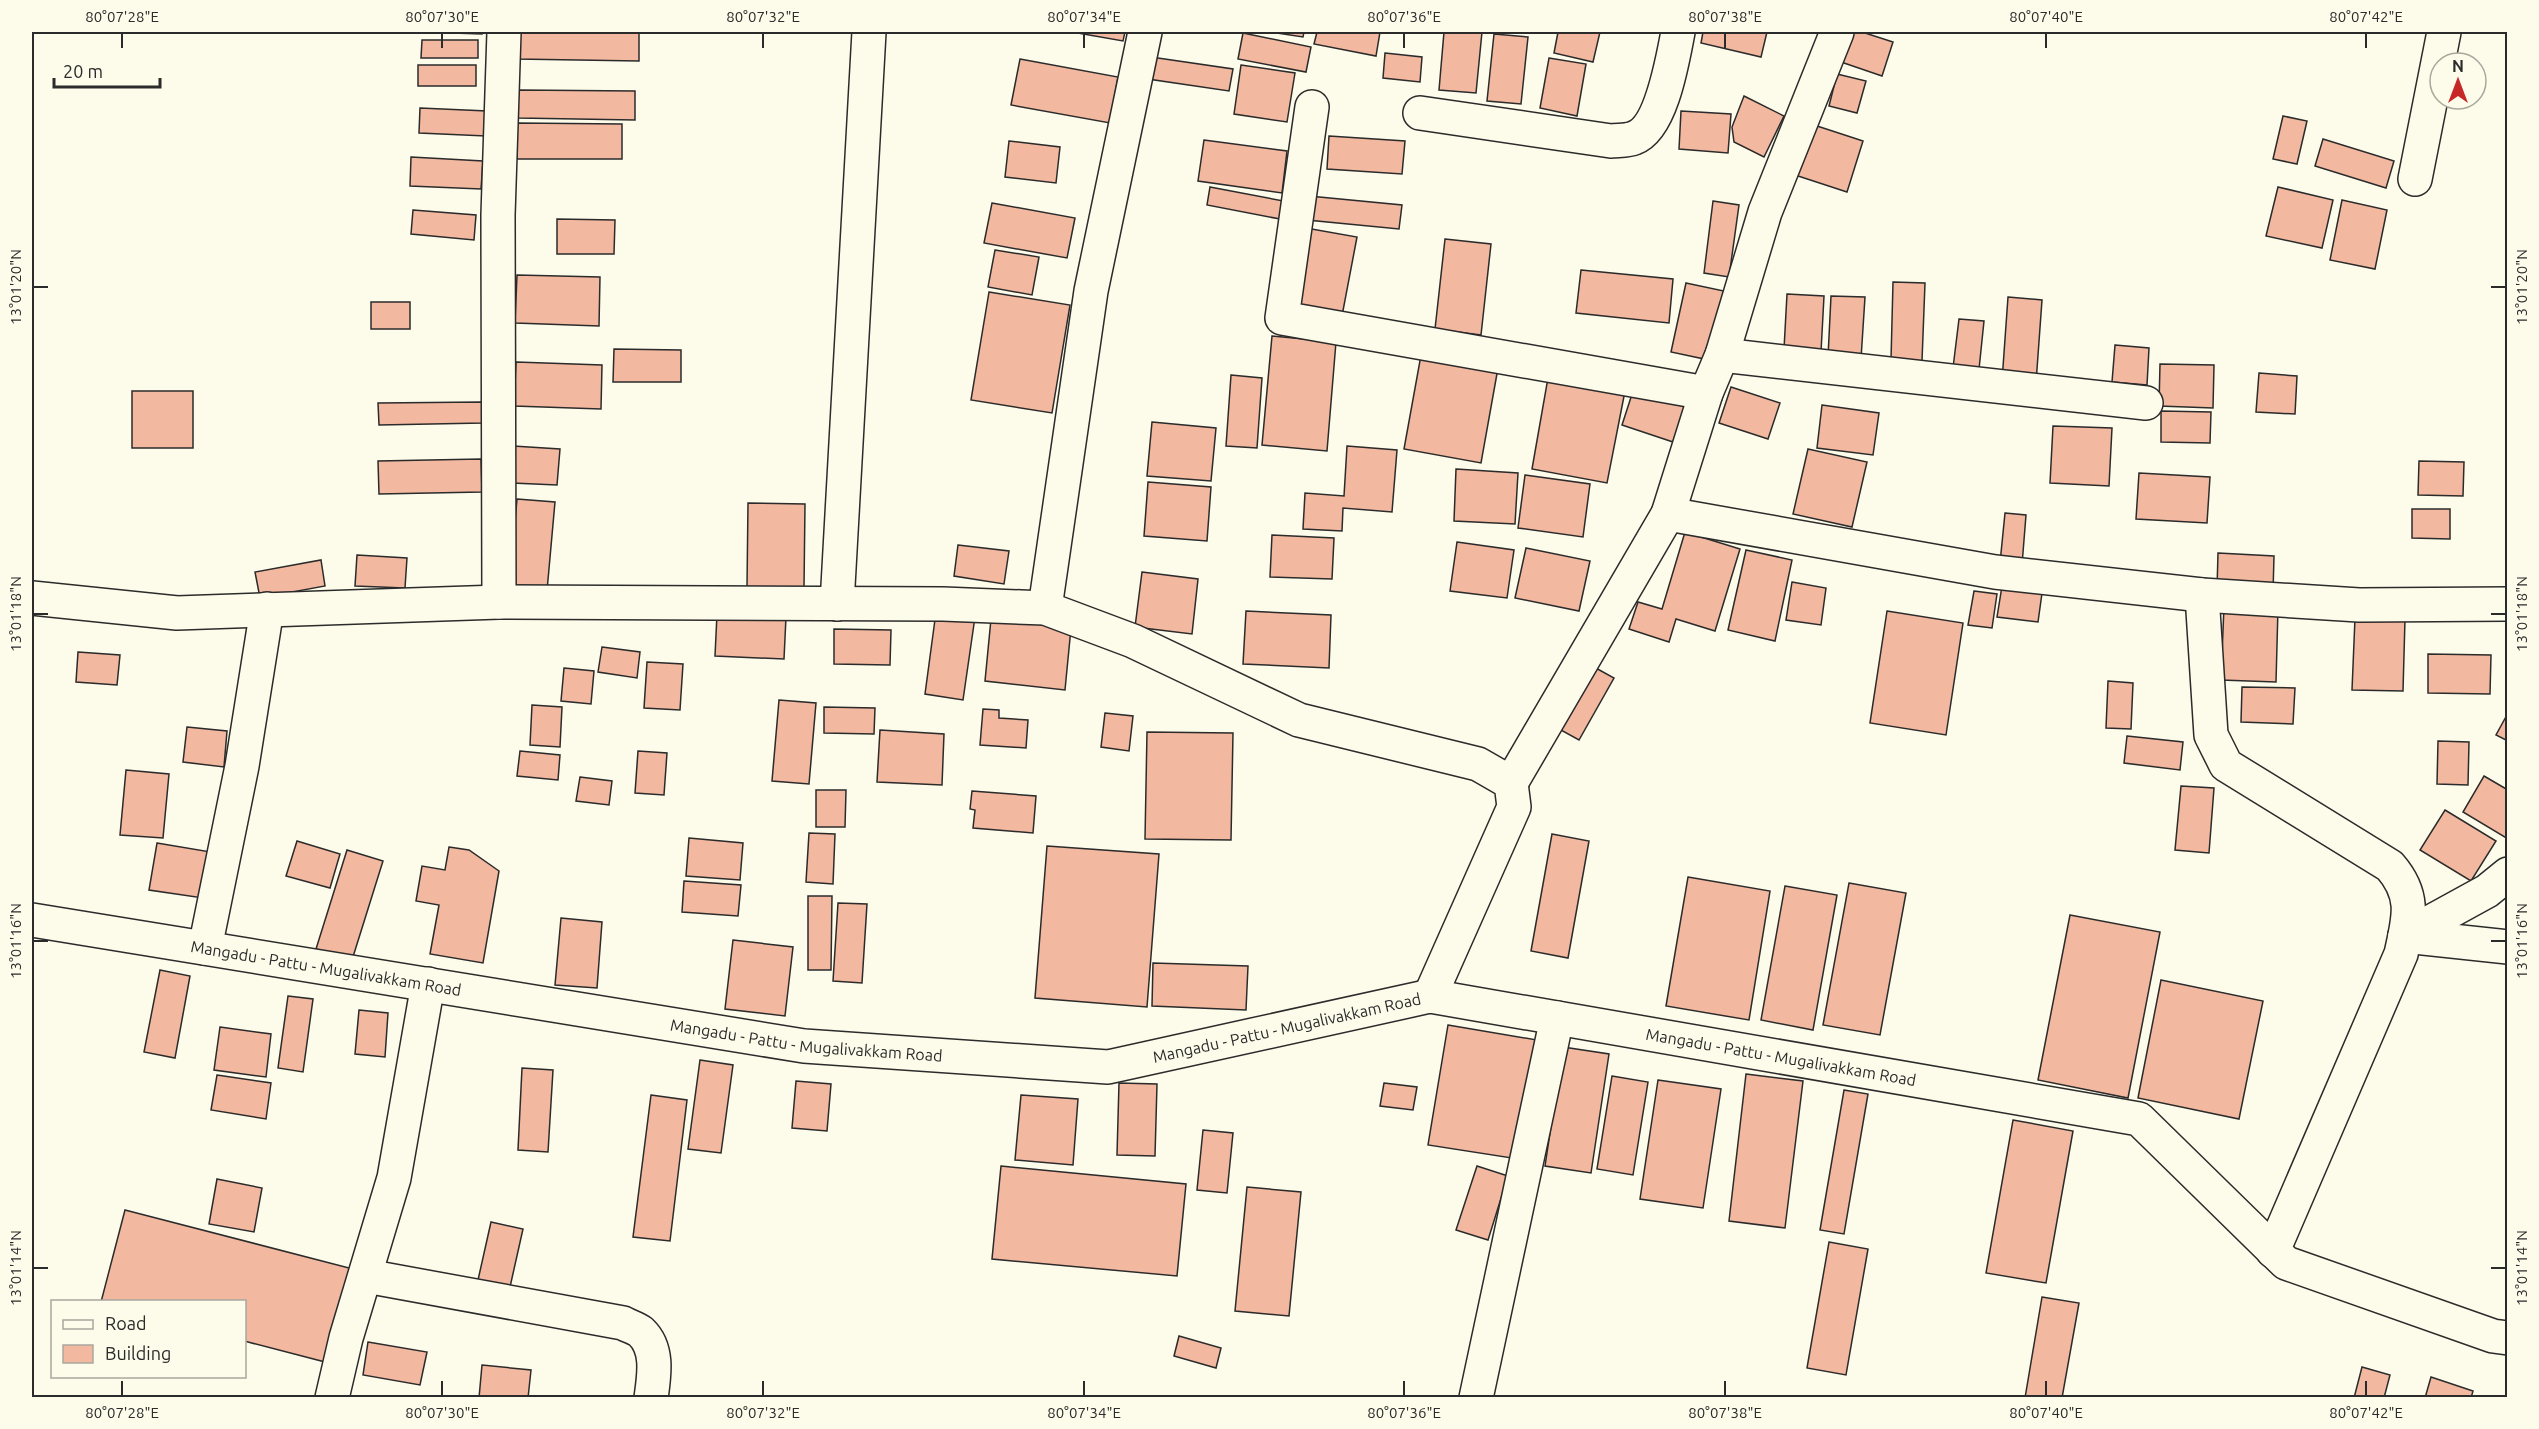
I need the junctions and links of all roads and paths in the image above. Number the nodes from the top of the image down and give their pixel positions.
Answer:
1 (504, 32) edge
2 (869, 32) edge
3 (1145, 32) edge
4 (1678, 32) edge
5 (1837, 32) edge
6 (2444, 32) edge
7 (1312, 107) dead end
8 (1420, 113) dead end
9 (2415, 178) dead end
10 (1722, 355) junction
11 (1706, 393) junction
12 (2146, 403) dead end
13 (1668, 514) junction
14 (2202, 595) junction
15 (32, 598) edge
16 (499, 602) junction
17 (837, 604) junction
18 (2508, 604) edge
19 (1045, 608) junction
20 (267, 609) junction
21 (1511, 783) junction
22 (2508, 874) edge
23 (32, 920) edge
24 (2405, 936) junction
25 (2508, 947) edge
26 (205, 948) junction
27 (429, 984) junction
28 (1430, 996) junction
29 (1557, 1018) junction
30 (2273, 1251) junction
31 (366, 1276) junction
32 (2508, 1338) edge
33 (333, 1398) edge
34 (651, 1398) edge
35 (1476, 1398) edge

1 - 16 street
2 - 17 street
3 - 19 street
4 - 8 street
5 - 10 street
6 - 9 street
7 - 11 street
10 - 11 street
10 - 12 street
11 - 13 street
13 - 14 street
13 - 21 street
14 - 18 street
14 - 24 street
15 - 20 street
16 - 17 street
16 - 20 street
17 - 19 street
19 - 21 street
20 - 26 street
21 - 28 street
22 - 24 street
23 - 26 street, Mangadu - Pattu - Mugalivakkam Road
24 - 25 street
24 - 30 street
26 - 27 street, Mangadu - Pattu - Mugalivakkam Road
27 - 28 street, Mangadu - Pattu - Mugalivakkam Road
27 - 31 street
28 - 29 street, Mangadu - Pattu - Mugalivakkam Road
29 - 30 street, Mangadu - Pattu - Mugalivakkam Road
29 - 35 street
30 - 32 street, Mangadu - Pattu - Mugalivakkam Road
31 - 33 street
31 - 34 street

